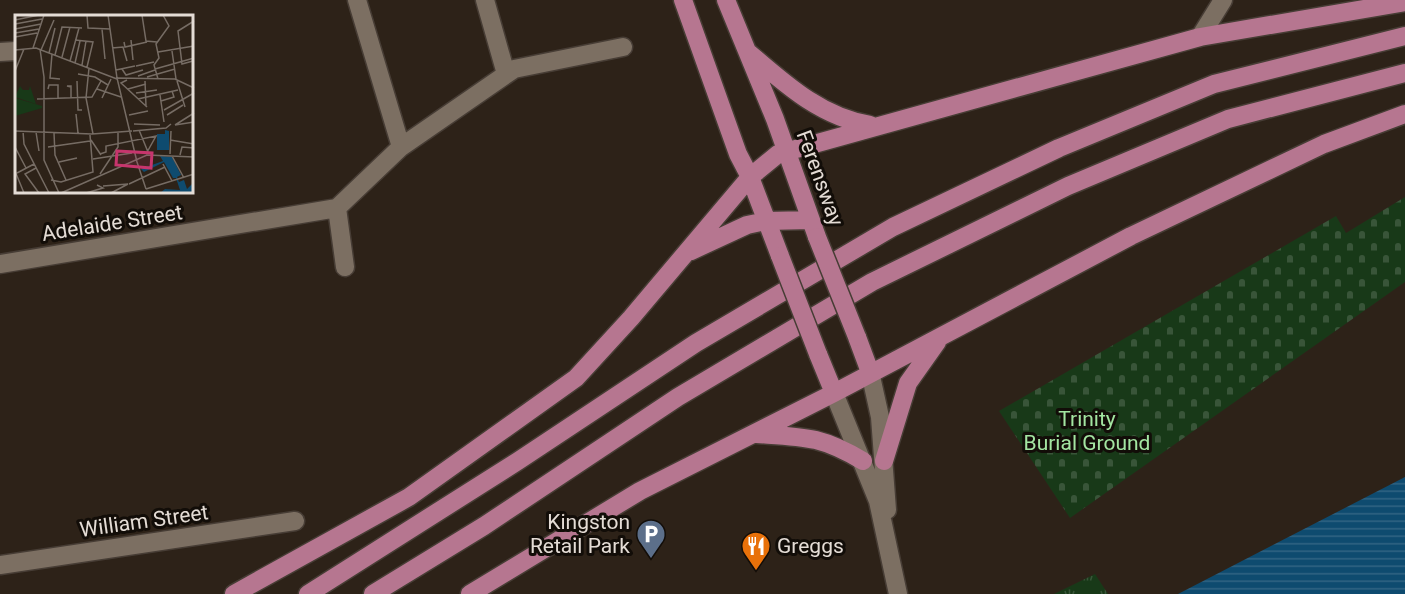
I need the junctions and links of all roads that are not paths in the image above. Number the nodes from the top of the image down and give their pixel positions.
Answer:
1 (357, 0) edge
2 (485, 0) edge
3 (682, 0) edge
4 (726, 0) edge
5 (1223, 0) edge
6 (1405, 2) edge
7 (1405, 36) edge
8 (1200, 37) junction
9 (623, 47) dead end
10 (745, 50) junction
11 (15, 51) edge
12 (0, 52) edge
13 (1405, 73) edge
14 (506, 74) junction
15 (1405, 114) edge
16 (876, 127) junction
17 (401, 147) junction
18 (787, 152) junction
19 (750, 177) junction
20 (337, 208) junction
21 (811, 220) junction
22 (766, 221) junction
23 (684, 254) junction
24 (0, 264) edge
25 (345, 267) dead end
26 (942, 336) junction
27 (870, 372) junction
28 (834, 393) junction
29 (755, 433) junction
30 (863, 461) junction
31 (884, 461) junction
32 (295, 521) dead end
33 (891, 553) junction
34 (0, 565) edge
35 (234, 594) edge
36 (308, 594) edge
37 (373, 594) edge
38 (470, 594) edge
39 (898, 594) edge

1 - 17 street
2 - 14 street
3 - 19 highway
4 - 10 highway, Ferensway
5 - 8 street
6 - 8 highway
7 - 36 highway
8 - 16 highway
9 - 14 street
10 - 16 highway
10 - 18 highway, Ferensway
11 - 12 street
13 - 37 highway
14 - 17 street
15 - 26 highway
16 - 18 highway
17 - 20 street
18 - 19 highway
18 - 21 highway, Ferensway
19 - 22 highway
19 - 23 highway
20 - 24 street, Adelaide Street
20 - 25 street
21 - 22 highway
21 - 27 highway, Ferensway, bridge
22 - 23 highway
22 - 28 highway, bridge
23 - 35 highway
26 - 27 highway
26 - 31 highway
27 - 28 highway
27 - 31 street
28 - 29 highway
28 - 30 street
29 - 30 highway
29 - 38 highway
30 - 33 street
31 - 33 street
32 - 34 street, William Street
33 - 39 street

